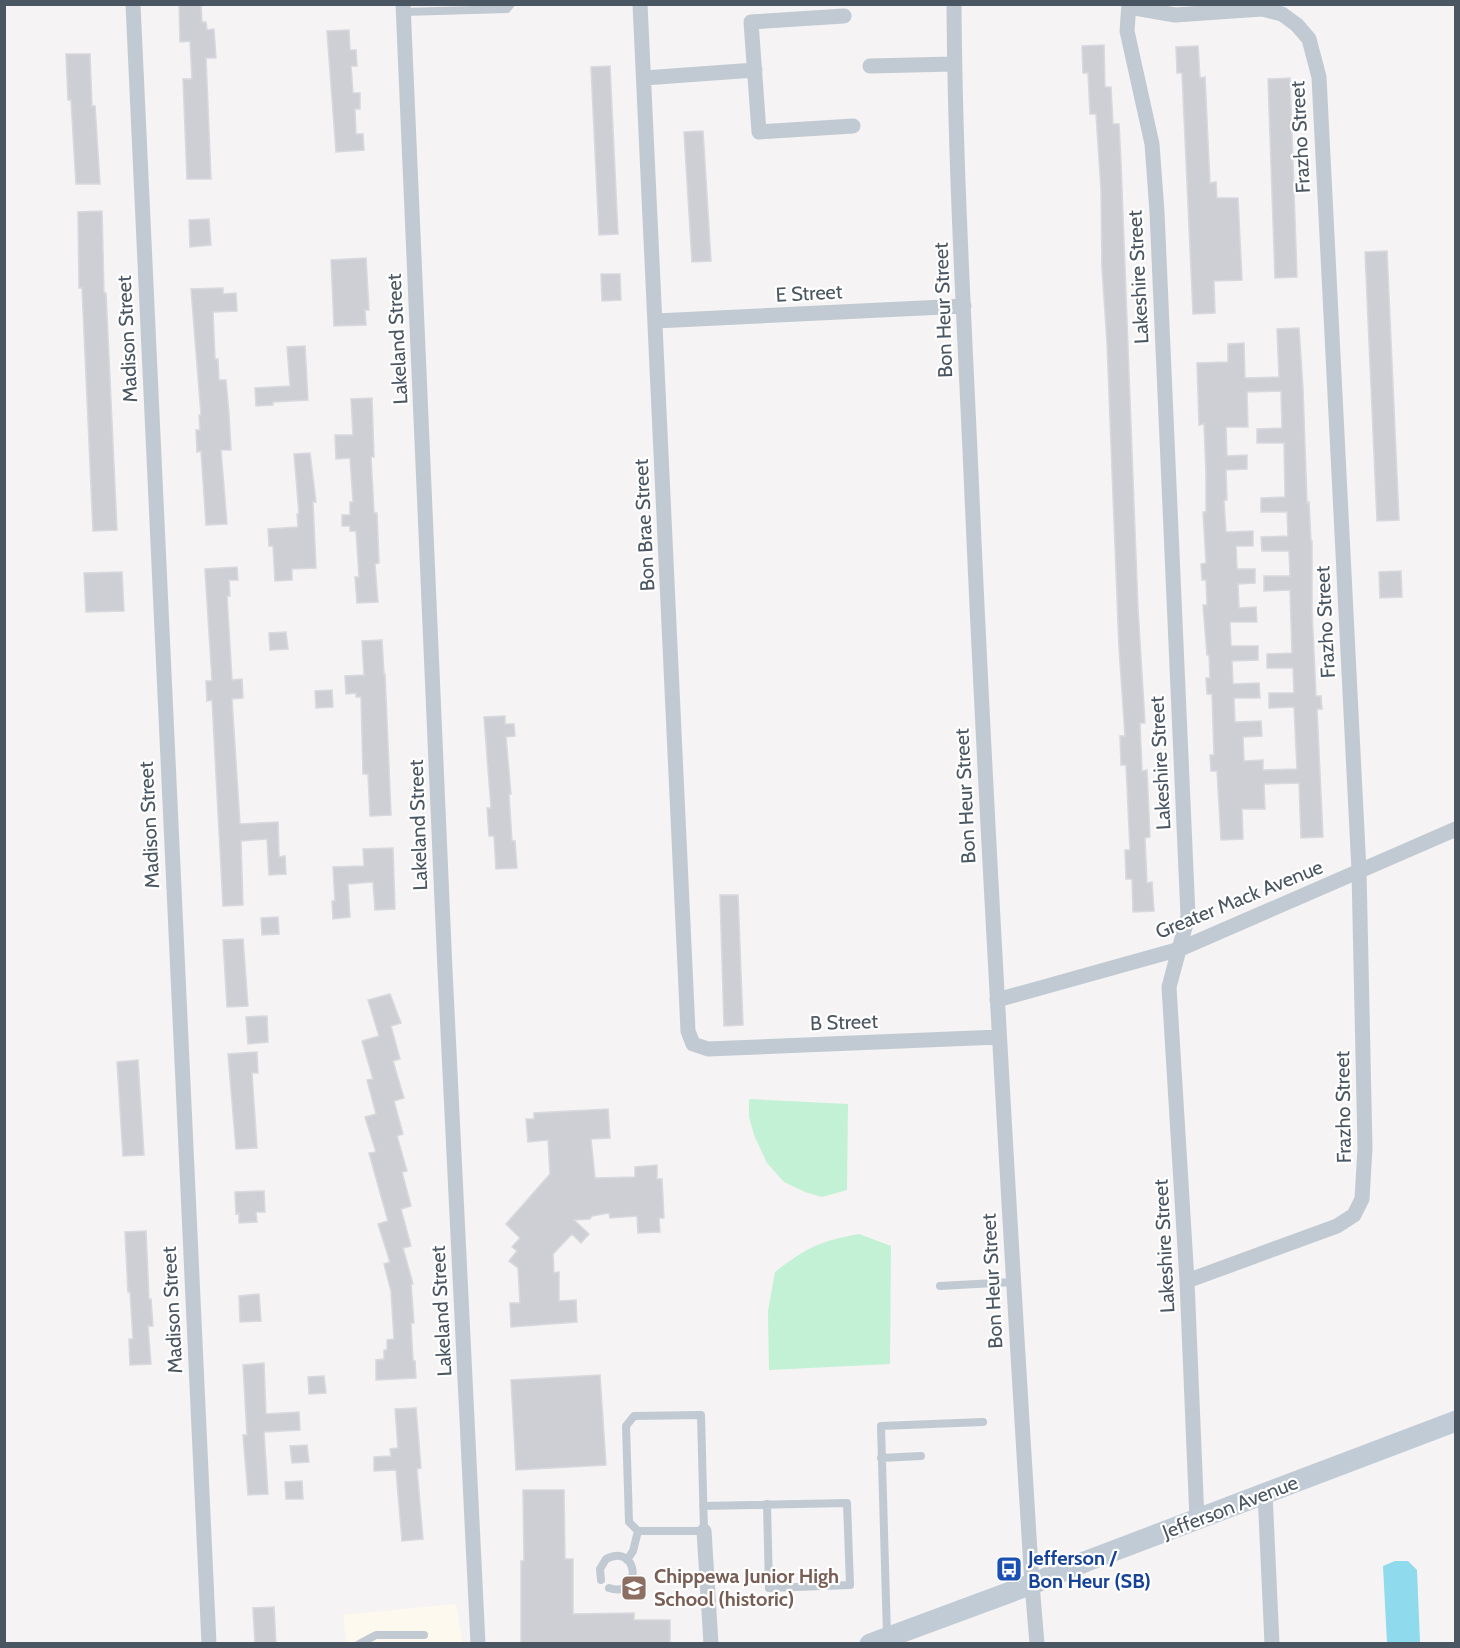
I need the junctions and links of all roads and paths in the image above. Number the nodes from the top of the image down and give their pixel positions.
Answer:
1 (133, 4) edge
2 (511, 4) edge
3 (640, 4) edge
4 (954, 4) edge
5 (1129, 6) edge
6 (403, 8) edge
7 (844, 16) dead end
8 (954, 64) junction
9 (870, 66) dead end
10 (755, 70) junction
11 (644, 78) junction
12 (853, 126) dead end
13 (964, 306) junction
14 (656, 321) junction
15 (1455, 829) edge
16 (1359, 871) junction
17 (1180, 949) junction
18 (997, 1000) junction
19 (999, 1037) junction
20 (693, 1044) joint
21 (1187, 1281) junction
22 (1014, 1282) junction
23 (940, 1286) dead end
24 (1455, 1421) edge
25 (983, 1422) dead end
26 (921, 1456) dead end
27 (881, 1458) junction
28 (1265, 1493) junction
29 (767, 1504) junction
30 (704, 1506) junction
31 (1197, 1520) junction
32 (638, 1531) junction
33 (704, 1531) junction
34 (627, 1560) junction
35 (601, 1580) dead end
36 (1032, 1584) junction
37 (609, 1588) dead end
38 (424, 1635) dead end
39 (878, 1640) edge
40 (209, 1644) edge
41 (359, 1644) edge
42 (478, 1644) edge
43 (711, 1644) edge
44 (1037, 1644) edge
45 (1272, 1644) edge

1 - 40 street, Madison Street
2 - 6 lane
3 - 11 street, Bon Brae Street
4 - 8 street, Bon Heur Street
5 - 16 street, Frazho Street
5 - 17 street, Lakeshire Street
6 - 42 street, Lakeland Street
7 - 10 street
8 - 9 street
8 - 13 street, Bon Heur Street
10 - 11 street
10 - 12 street
11 - 14 street, Bon Brae Street
13 - 14 street, E Street
13 - 18 street, Bon Heur Street
14 - 20 street, Bon Brae Street
15 - 16 street, Greater Mack Avenue
16 - 17 street, Greater Mack Avenue
16 - 21 street, Frazho Street
17 - 18 street, Greater Mack Avenue
17 - 21 street, Lakeshire Street
18 - 19 street, Bon Heur Street
19 - 20 street, B Street
19 - 22 street, Bon Heur Street
21 - 31 street, Lakeshire Street
22 - 23 lane
22 - 36 street, Bon Heur Street
24 - 28 main road, Jefferson Avenue
25 - 27 lane
26 - 27 lane
27 - 39 lane
28 - 31 main road, Jefferson Avenue
28 - 45 street
29 - 29 lane
29 - 30 lane
30 - 32 lane
30 - 33 lane
31 - 36 main road, Jefferson Avenue
32 - 33 lane
32 - 34 lane
33 - 43 street
34 - 35 lane
34 - 37 lane
36 - 39 main road, Jefferson Avenue
36 - 44 street, Bon Heur Street
38 - 41 lane

